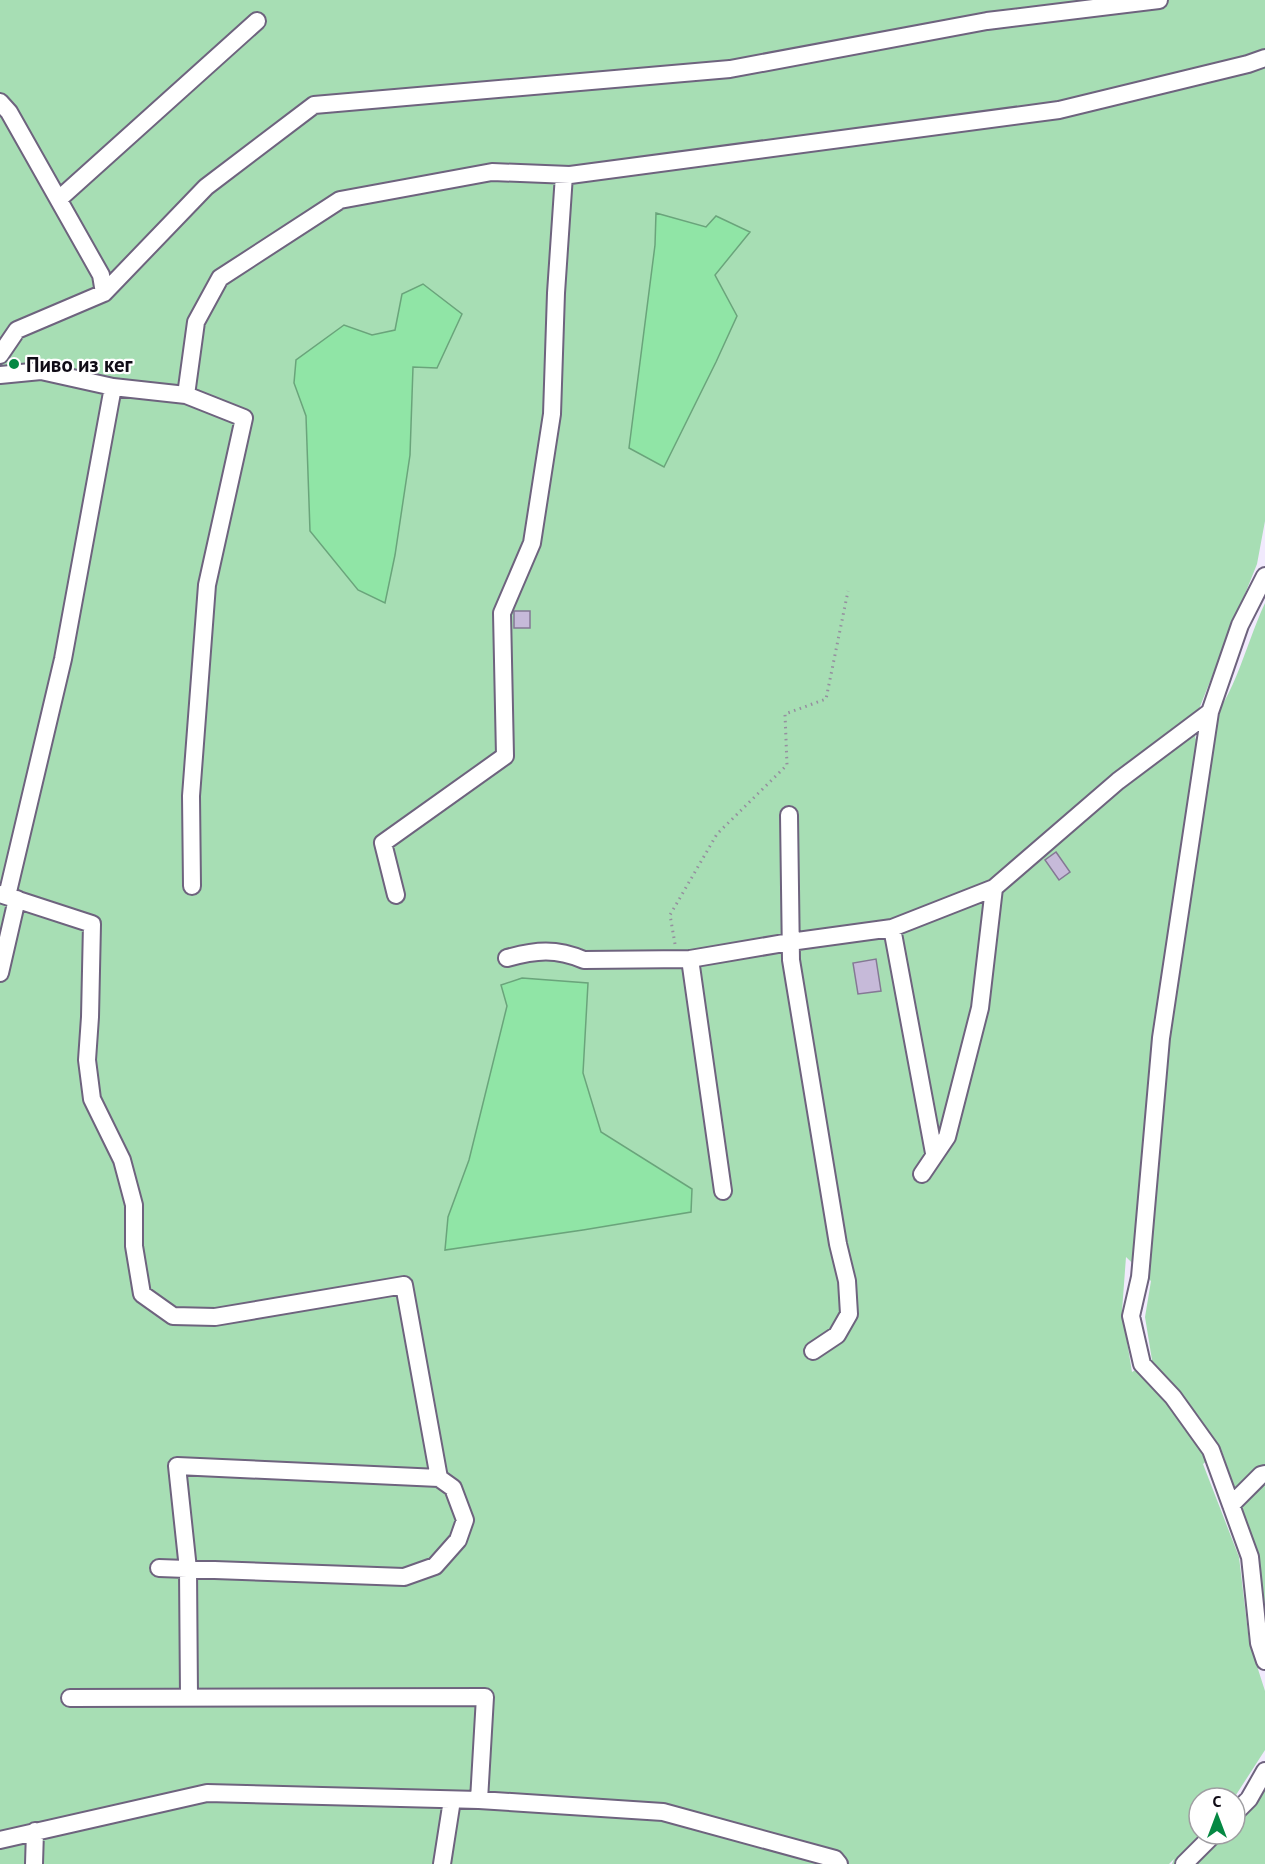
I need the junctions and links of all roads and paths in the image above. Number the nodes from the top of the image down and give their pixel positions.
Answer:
1 (1159, 0) edge
2 (257, 21) dead end
3 (1265, 58) edge
4 (0, 102) edge
5 (564, 175) junction
6 (59, 199) junction
7 (104, 293) junction
8 (0, 355) edge
9 (0, 375) edge
10 (113, 387) junction
11 (186, 395) junction
12 (1265, 576) edge
13 (848, 591) dead end
14 (1210, 712) junction
15 (789, 815) dead end
16 (192, 886) dead end
17 (994, 888) junction
18 (396, 895) dead end
19 (8, 896) edge
20 (892, 928) junction
21 (790, 942) junction
22 (507, 957) dead end
23 (683, 958) junction
24 (0, 973) edge
25 (934, 1153) junction
26 (922, 1174) dead end
27 (723, 1191) dead end
28 (813, 1351) dead end
29 (1265, 1474) edge
30 (439, 1478) junction
31 (1231, 1505) junction
32 (159, 1568) dead end
33 (188, 1569) junction
34 (1260, 1601) edge
35 (1265, 1661) edge
36 (189, 1697) junction
37 (70, 1698) dead end
38 (1265, 1771) edge
39 (452, 1800) junction
40 (479, 1800) junction
41 (1247, 1801) edge
42 (35, 1831) junction
43 (0, 1840) edge
44 (1202, 1846) edge
45 (34, 1864) edge
46 (442, 1864) edge
47 (839, 1864) edge
48 (1184, 1864) edge

1 - 7 street
2 - 6 street
3 - 5 street
4 - 6 street
5 - 11 street
5 - 18 street
6 - 7 street
7 - 8 street
9 - 10 street
10 - 11 street
10 - 19 street
11 - 16 street
12 - 14 street
13 - 23 path
14 - 17 street
14 - 31 street
15 - 21 street
17 - 20 street
17 - 25 street
19 - 24 street
19 - 30 street
20 - 21 street
20 - 25 street
21 - 23 street
21 - 28 street
22 - 23 street
23 - 27 street
25 - 26 street
29 - 31 street
30 - 33 street
30 - 33 street
31 - 34 street
32 - 33 street
33 - 36 street
34 - 35 street
36 - 37 street
36 - 40 street
38 - 41 street
39 - 40 street
39 - 42 street
39 - 46 street
40 - 47 street
42 - 43 street
42 - 45 street
44 - 48 street

